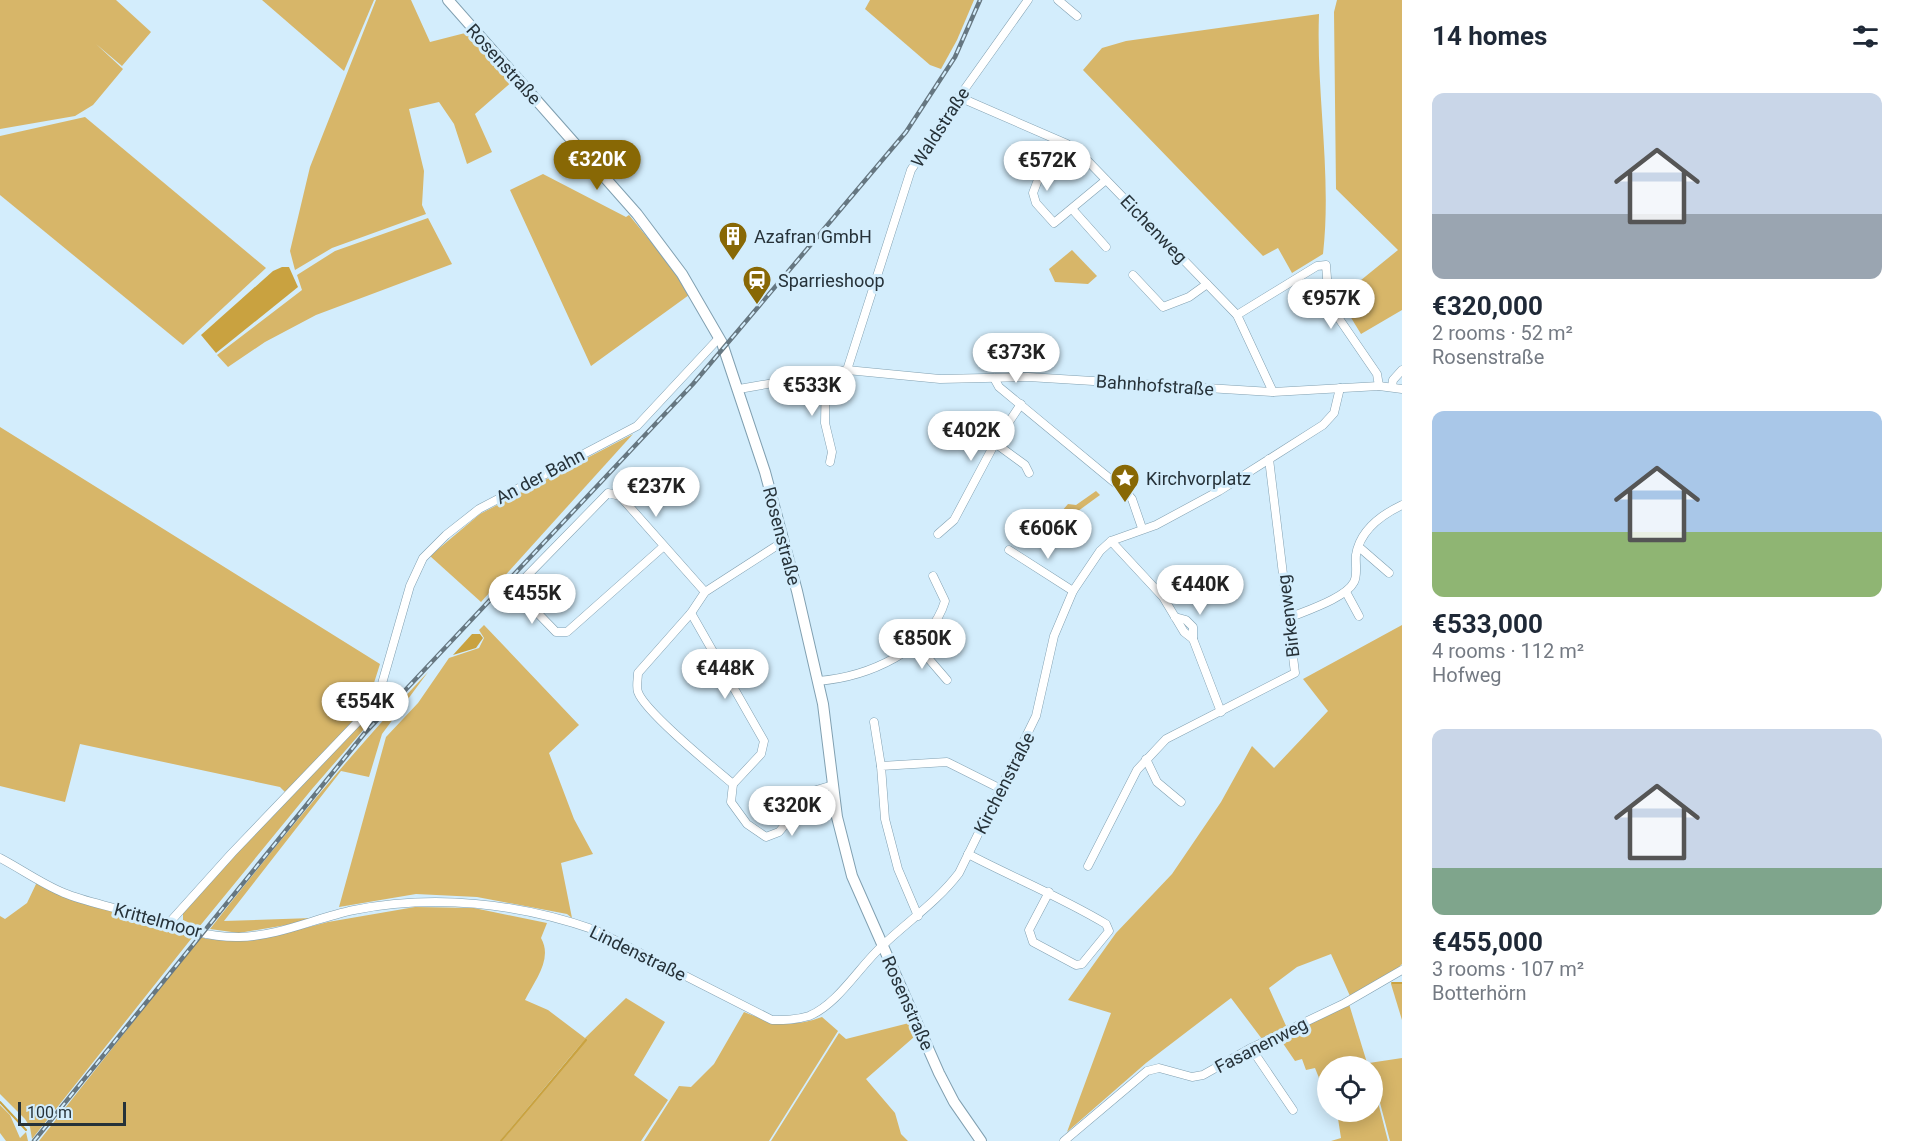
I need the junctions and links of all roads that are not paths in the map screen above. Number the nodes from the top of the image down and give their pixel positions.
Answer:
1 (448, 0) edge
2 (1028, 0) edge
3 (1058, 0) edge
4 (1077, 16) dead end
5 (958, 97) junction
6 (1042, 169) dead end
7 (1106, 180) junction
8 (1072, 210) junction
9 (1106, 247) dead end
10 (1133, 275) dead end
11 (1207, 284) junction
12 (1237, 315) junction
13 (719, 338) junction
14 (847, 370) junction
15 (1402, 370) edge
16 (826, 373) junction
17 (994, 378) junction
18 (1379, 386) junction
19 (1392, 386) junction
20 (1340, 388) junction
21 (739, 389) junction
22 (1402, 389) edge
23 (1273, 392) junction
24 (1021, 404) junction
25 (995, 443) junction
26 (1269, 459) junction
27 (830, 462) dead end
28 (1029, 473) dead end
29 (1402, 505) edge
30 (1142, 528) junction
31 (938, 534) dead end
32 (783, 541) junction
33 (1111, 541) junction
34 (664, 546) junction
35 (1359, 547) junction
36 (1009, 550) dead end
37 (1389, 573) dead end
38 (933, 576) dead end
39 (1073, 591) junction
40 (705, 592) junction
41 (1346, 592) junction
42 (691, 613) junction
43 (1359, 616) dead end
44 (1289, 618) junction
45 (916, 644) junction
46 (947, 680) dead end
47 (818, 681) junction
48 (1221, 712) junction
49 (874, 722) dead end
50 (1146, 759) junction
51 (881, 766) junction
52 (733, 784) junction
53 (833, 785) junction
54 (1001, 789) junction
55 (1181, 802) dead end
56 (968, 854) junction
57 (0, 858) edge
58 (1088, 866) dead end
59 (1049, 892) junction
60 (918, 916) junction
61 (324, 918) joint
62 (169, 923) junction
63 (882, 945) junction
64 (1402, 970) edge
65 (1251, 1048) junction
66 (1293, 1110) dead end
67 (981, 1141) edge
68 (1064, 1141) edge

1 - 13 main road, Rosenstraße
2 - 5 street, Waldstraße
3 - 4 street
5 - 7 street, Eichenweg
5 - 14 street, Waldstraße
6 - 8 street
7 - 8 street
7 - 11 street, Eichenweg
8 - 9 street
10 - 11 street
11 - 12 street, Eichenweg
12 - 18 street
12 - 23 street, Eichenweg
13 - 21 main road, Rosenstraße
13 - 62 street, An der Bahn
14 - 16 street, Bahnhofstraße
14 - 17 street, Bahnhofstraße
15 - 19 street
16 - 21 street, Bahnhofstraße
16 - 27 street
17 - 23 street, Bahnhofstraße
17 - 24 street
18 - 19 street, Bahnhofstraße
18 - 20 street, Bahnhofstraße
19 - 22 street, Bahnhofstraße
20 - 23 street, Bahnhofstraße
20 - 26 street, Kirchenstraße
21 - 32 main road, Rosenstraße
24 - 25 street
24 - 30 street
25 - 28 street
25 - 31 street
26 - 30 street, Kirchenstraße
26 - 44 street, Birkenweg
29 - 35 street
30 - 33 street, Kirchenstraße
32 - 40 street
32 - 47 main road, Rosenstraße
33 - 39 street, Kirchenstraße
33 - 48 street
34 - 34 street
34 - 40 street
35 - 37 street
35 - 41 street
36 - 39 street
38 - 45 street
39 - 54 street, Kirchenstraße
40 - 42 street
41 - 43 street
41 - 44 street
42 - 52 street
42 - 52 street
44 - 48 street, Birkenweg
45 - 46 street
45 - 47 street
47 - 53 main road, Rosenstraße
48 - 50 street, Birkenweg
49 - 51 street
50 - 55 street
50 - 58 street, Birkenweg
51 - 54 street
51 - 60 street
52 - 53 street
53 - 63 main road, Rosenstraße
54 - 56 street, Kirchenstraße
56 - 59 street
56 - 60 street, Kirchenstraße
57 - 62 street, Krittelmoor
59 - 59 street
60 - 63 street, Kirchenstraße
61 - 62 street, Krittelmoor
61 - 63 street, Lindenstraße
63 - 67 main road, Rosenstraße
64 - 65 street, Fasanenweg
65 - 66 street
65 - 68 street, Fasanenweg

